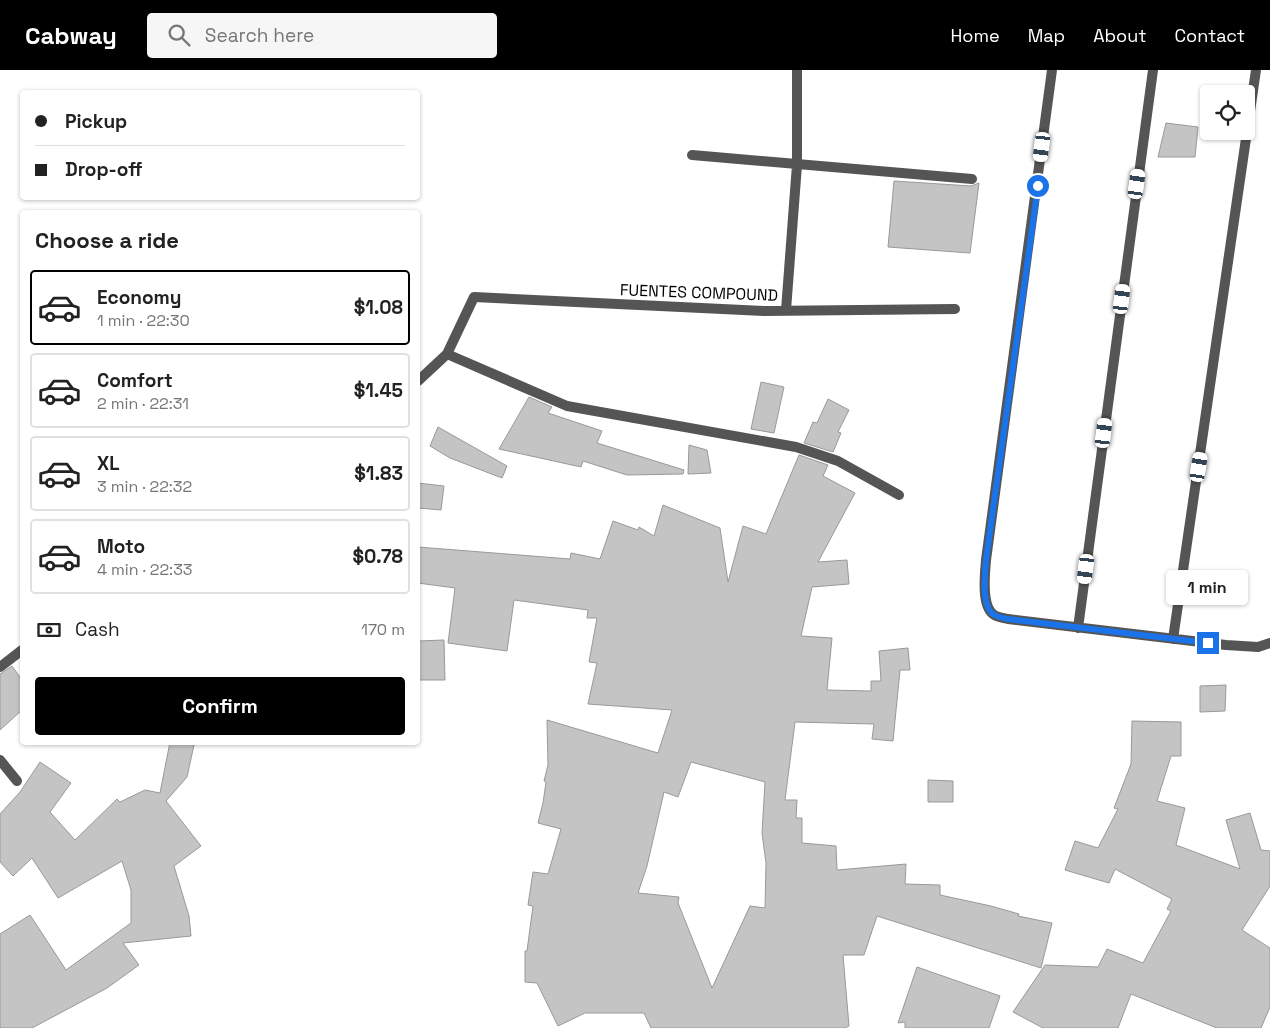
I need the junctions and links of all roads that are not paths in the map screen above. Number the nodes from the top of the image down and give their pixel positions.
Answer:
1 (797, 70) edge
2 (1052, 70) edge
3 (1153, 70) edge
4 (1256, 70) edge
5 (692, 155) dead end
6 (797, 165) junction
7 (972, 179) dead end
8 (955, 309) dead end
9 (786, 310) junction
10 (447, 354) junction
11 (420, 379) edge
12 (898, 494) dead end
13 (1078, 628) junction
14 (1173, 639) junction
15 (1270, 643) edge
16 (20, 652) edge
17 (0, 668) edge
18 (0, 760) edge
19 (17, 781) dead end

1 - 6 street, FUENTES COMPOUND
2 - 13 street
3 - 13 street
4 - 14 street
5 - 6 street
6 - 7 street
6 - 9 street, FUENTES COMPOUND
8 - 9 street
9 - 10 street, FUENTES COMPOUND
10 - 11 street, FUENTES COMPOUND
10 - 12 street
13 - 14 street
14 - 15 street
16 - 17 street
18 - 19 street

